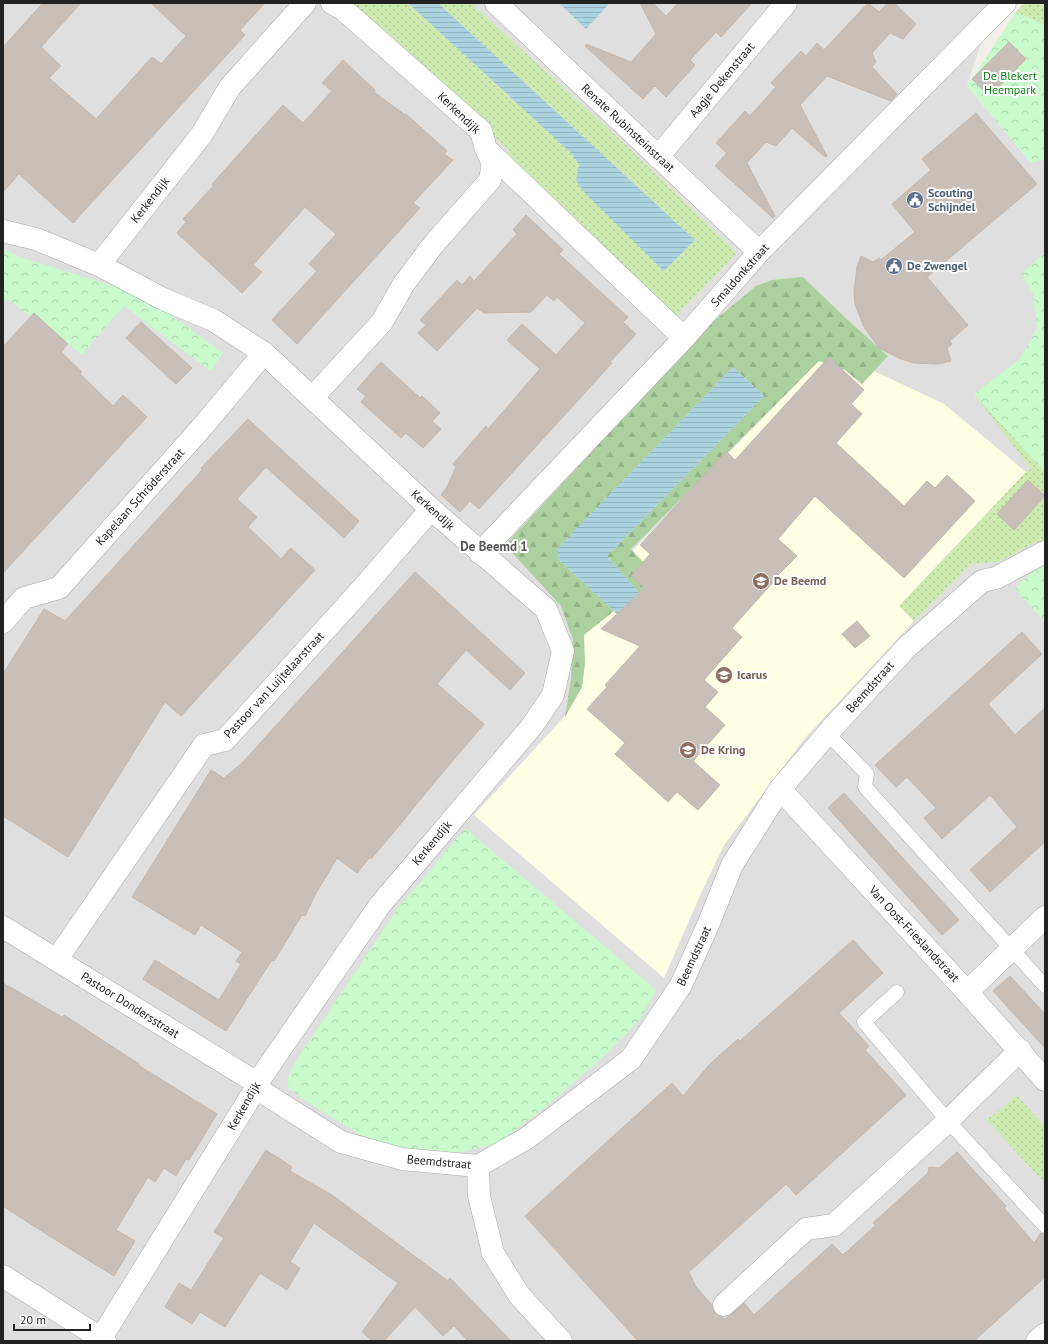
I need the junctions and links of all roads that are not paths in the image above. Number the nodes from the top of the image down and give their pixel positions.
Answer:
1 (305, 3) edge
2 (332, 3) edge
3 (496, 3) edge
4 (786, 3) edge
5 (1005, 3) edge
6 (486, 149) junction
7 (658, 157) junction
8 (3, 231) edge
9 (759, 252) junction
10 (99, 265) junction
11 (684, 338) junction
12 (264, 353) junction
13 (313, 397) junction
14 (431, 510) junction
15 (480, 552) junction
16 (1045, 552) edge
17 (3, 622) edge
18 (828, 734) junction
19 (780, 789) junction
20 (1045, 917) edge
21 (3, 927) edge
22 (1012, 949) junction
23 (57, 960) junction
24 (1045, 986) edge
25 (896, 992) dead end
26 (967, 992) junction
27 (1020, 1050) junction
28 (1045, 1080) edge
29 (256, 1085) junction
30 (948, 1121) junction
31 (478, 1166) junction
32 (1045, 1226) edge
33 (3, 1276) edge
34 (724, 1304) dead end
35 (1045, 1334) edge
36 (103, 1340) edge
37 (561, 1341) edge
38 (1037, 1341) edge

1 - 10 street, Kerkendijk
2 - 6 street, Kerkendijk
3 - 7 street, Renate Rubinsteinstraat
4 - 7 street, Aagje Dekenstraat
5 - 9 street, Smaldonkstraat
6 - 11 street
6 - 13 street, Kerkendijk
7 - 9 street, Renate Rubinsteinstraat
8 - 10 street, Kerkendijk
9 - 11 street, Smaldonkstraat
10 - 12 street, Kerkendijk
11 - 15 street, Smaldonkstraat
12 - 13 street, Kerkendijk
12 - 17 street, Kapelaan Schröderstraat
13 - 14 street, Kerkendijk
14 - 15 street, Kerkendijk
14 - 23 street, Pastoor van Luijtelaarstraat
15 - 29 street, Kerkendijk
16 - 18 street, Beemdstraat
18 - 19 street, Beemdstraat
18 - 22 lane
19 - 26 street, Van Oost-Frieslandstraat
19 - 31 street, Beemdstraat
20 - 22 street
21 - 23 street, Pastoor Dondersstraat
22 - 24 lane
22 - 26 street
23 - 29 street, Pastoor Dondersstraat
25 - 30 lane
26 - 27 street, Van Oost-Frieslandstraat
27 - 28 street, Van Oost-Frieslandstraat
27 - 30 street
29 - 31 street, Beemdstraat
29 - 36 street, Kerkendijk
30 - 32 lane
30 - 34 street
31 - 37 street
33 - 36 street
35 - 38 street

